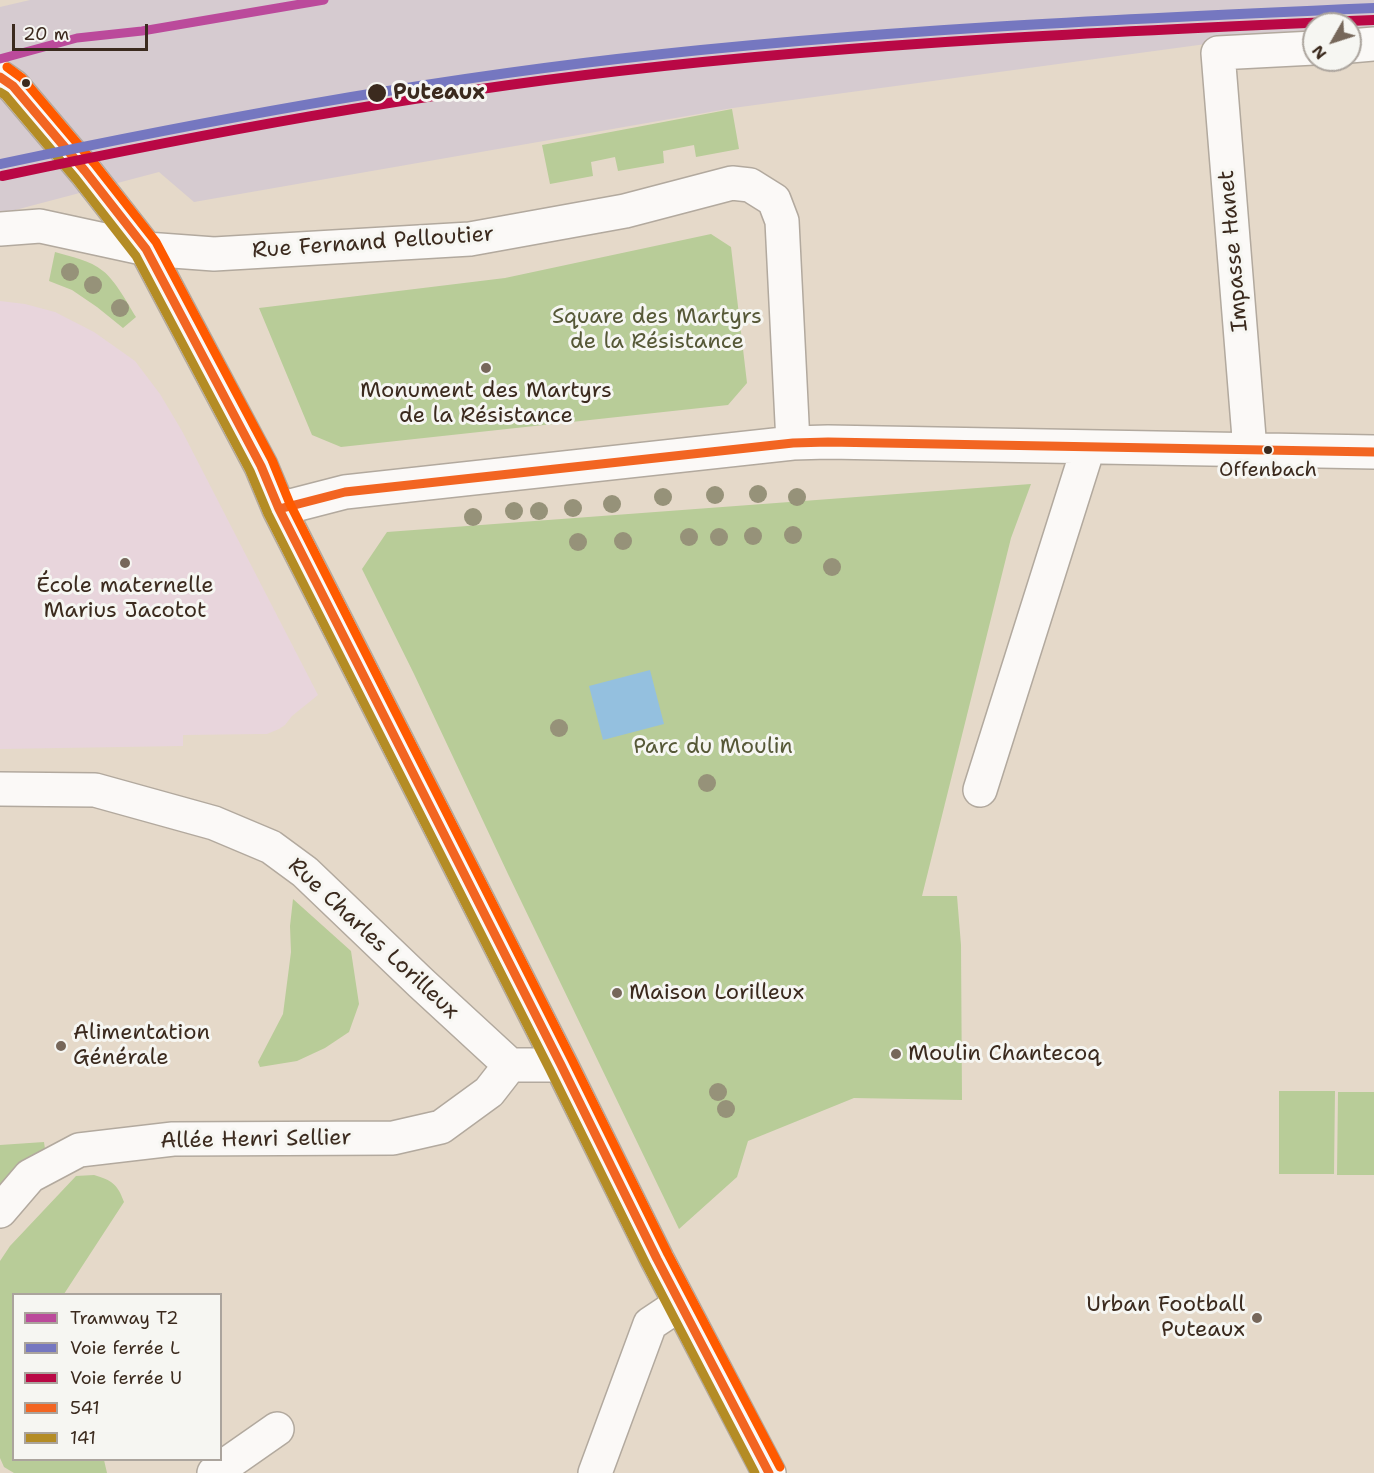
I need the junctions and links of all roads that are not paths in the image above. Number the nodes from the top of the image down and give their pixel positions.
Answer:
1 (1302, 48) edge
2 (0, 77) edge
3 (0, 229) edge
4 (146, 249) junction
5 (794, 442) junction
6 (1088, 448) junction
7 (1250, 450) junction
8 (1374, 452) edge
9 (279, 509) junction
10 (0, 789) edge
11 (980, 789) dead end
12 (510, 1065) junction
13 (561, 1065) junction
14 (0, 1211) edge
15 (680, 1304) junction
16 (277, 1430) dead end
17 (214, 1473) edge
18 (595, 1473) edge
19 (769, 1473) edge

1 - 7 street, Impasse Hanet
2 - 4 street
3 - 4 street, Rue Fernand Pelloutier
4 - 5 street, Rue Fernand Pelloutier
4 - 9 street
5 - 6 street
5 - 9 street
6 - 7 street
6 - 11 street
7 - 8 street
9 - 13 street
10 - 12 street, Rue Charles Lorilleux
12 - 13 street
12 - 14 street, Allée Henri Sellier
13 - 15 street
15 - 18 street
15 - 19 street
16 - 17 street

